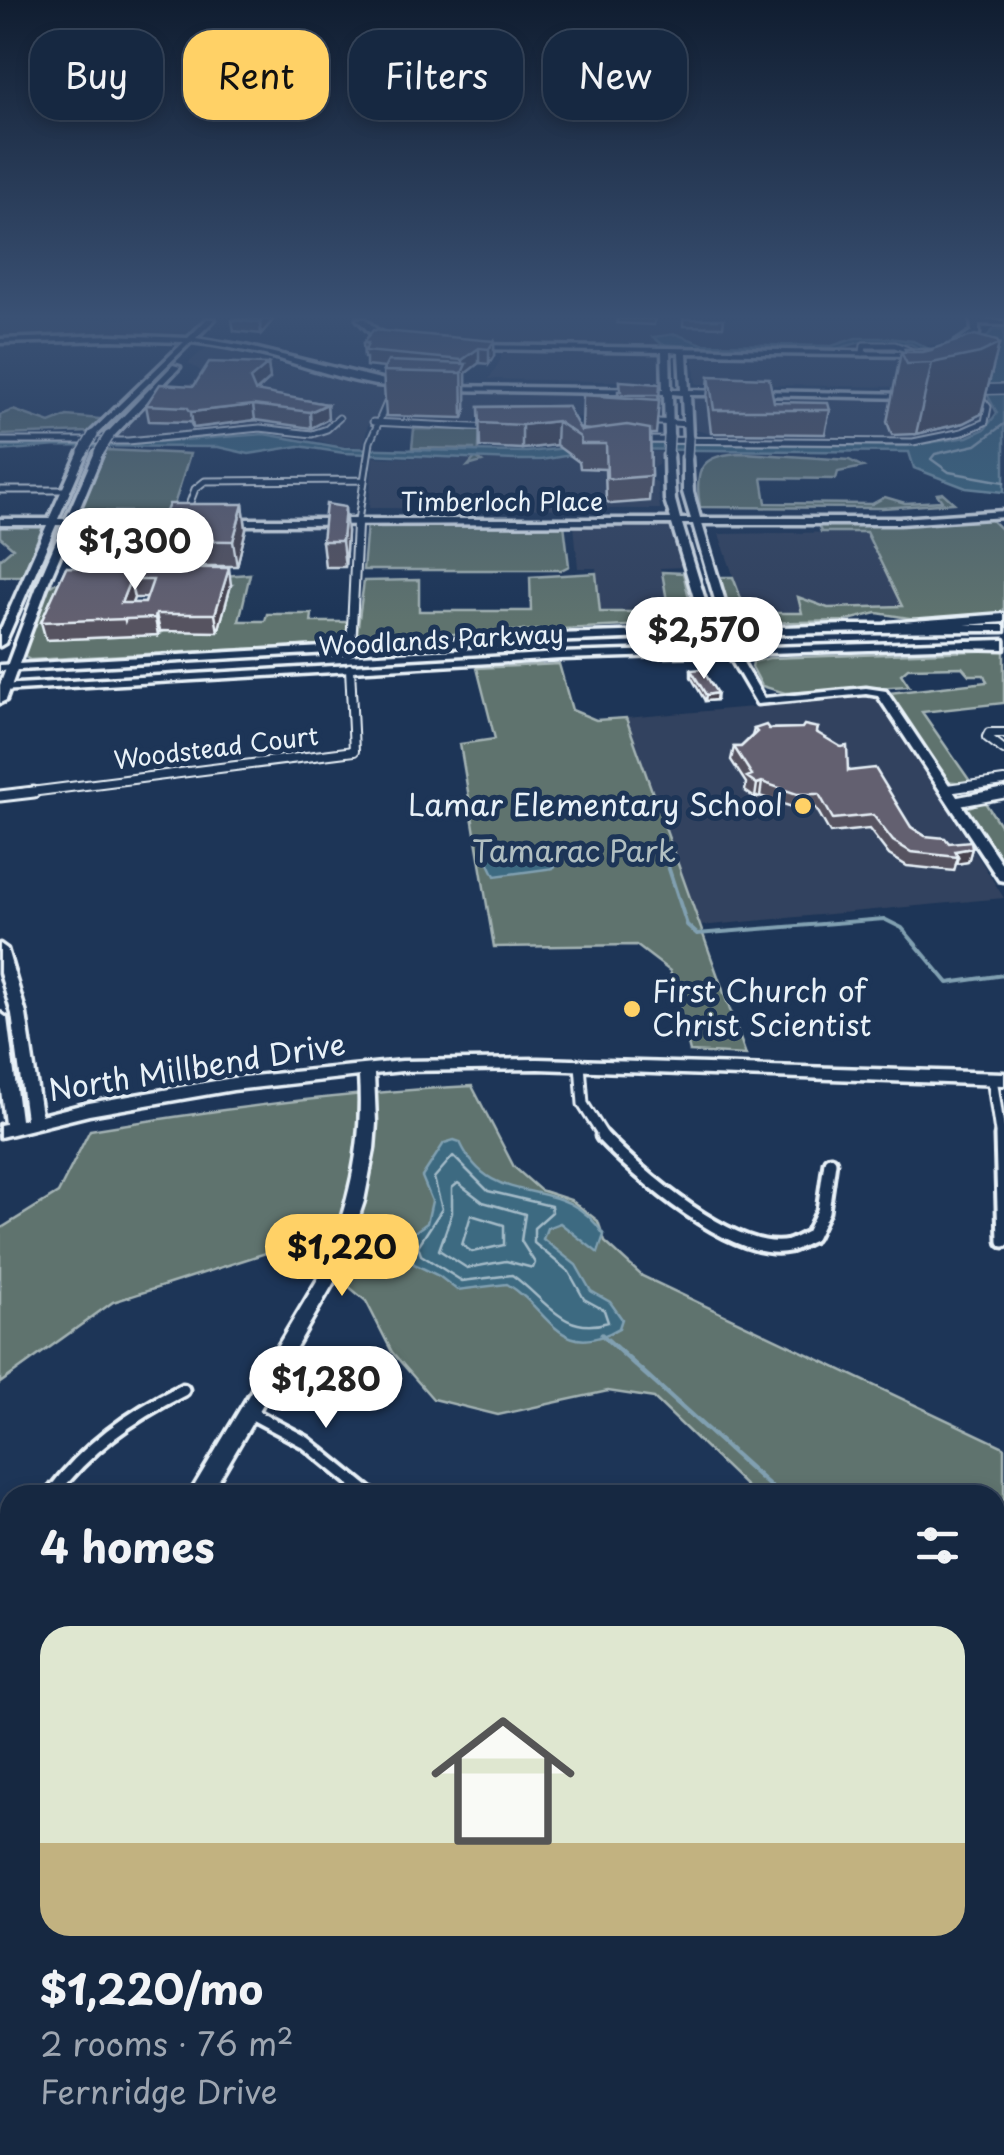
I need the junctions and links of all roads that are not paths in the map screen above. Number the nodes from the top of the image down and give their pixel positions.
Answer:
1 (108, 420) edge
2 (126, 420) edge
3 (338, 420) edge
4 (375, 420) edge
5 (632, 420) edge
6 (669, 420) edge
7 (688, 420) edge
8 (986, 420) edge
9 (373, 422) junction
10 (669, 423) junction
11 (688, 424) junction
12 (508, 428) edge
13 (632, 440) edge
14 (0, 441) edge
15 (364, 480) junction
16 (0, 490) edge
17 (65, 490) junction
18 (1004, 510) edge
19 (225, 514) edge
20 (0, 518) edge
21 (53, 518) junction
22 (72, 518) junction
23 (188, 518) junction
24 (360, 518) junction
25 (675, 518) junction
26 (695, 518) junction
27 (26, 581) junction
28 (44, 581) junction
29 (704, 616) junction
30 (725, 616) junction
31 (1004, 618) edge
32 (888, 627) junction
33 (1004, 628) edge
34 (791, 630) junction
35 (2, 632) edge
36 (653, 634) junction
37 (725, 642) junction
38 (0, 643) edge
39 (1004, 644) edge
40 (964, 645) joint
41 (351, 648) junction
42 (14, 654) junction
43 (88, 663) junction
44 (350, 668) junction
45 (2, 681) edge
46 (1004, 733) edge
47 (1004, 750) edge
48 (1004, 782) edge
49 (947, 789) junction
50 (1004, 793) edge
51 (0, 796) edge
52 (956, 802) junction
53 (1004, 877) edge
54 (0, 948) edge
55 (8, 1000) edge
56 (0, 1018) edge
57 (580, 1064) junction
58 (366, 1069) junction
59 (998, 1079) edge
60 (34, 1122) junction
61 (6, 1129) edge
62 (830, 1162) dead end
63 (1004, 1241) edge
64 (183, 1390) dead end
65 (249, 1412) junction
66 (59, 1485) edge
67 (204, 1485) edge
68 (358, 1485) edge

1 - 17 street, bridge
2 - 22 street, bridge
3 - 14 street
4 - 9 street
5 - 10 street
6 - 10 street
7 - 11 street
8 - 13 street
9 - 12 street
9 - 15 street
10 - 11 street
10 - 25 street, bridge
11 - 26 street, bridge
15 - 23 street
15 - 24 street
16 - 17 street
17 - 21 street
18 - 26 street, Timberloch Place
19 - 24 street, Timberloch Place
20 - 21 street, Timberloch Place
21 - 22 street, Timberloch Place
21 - 27 street
22 - 23 street, Timberloch Place
22 - 28 street
23 - 24 street, Timberloch Place
24 - 25 street, Timberloch Place
24 - 41 street
25 - 26 street, Timberloch Place
25 - 29 street
26 - 30 street
27 - 28 street
27 - 35 street
28 - 42 street
29 - 36 street
29 - 37 street
30 - 34 street
30 - 37 street
31 - 32 highway
32 - 33 street
32 - 34 street
34 - 37 street
35 - 38 street
36 - 37 street, Woodlands Parkway
36 - 41 street, Woodlands Parkway
37 - 40 street, Woodlands Parkway
37 - 44 street, Woodlands Parkway
37 - 49 street
39 - 40 highway
41 - 43 street, Woodlands Parkway
42 - 43 street
42 - 45 street
43 - 45 street
44 - 45 street, Woodlands Parkway
44 - 51 street, Woodstead Court
46 - 47 street
48 - 49 street
49 - 52 street
50 - 52 street
52 - 53 street
54 - 55 street
55 - 60 street
56 - 61 street
57 - 58 street, North Millbend Drive
57 - 59 street, North Millbend Drive
57 - 62 street
58 - 60 street, North Millbend Drive
58 - 65 street
59 - 63 street
60 - 61 street, North Millbend Drive
64 - 66 street
65 - 67 street
65 - 68 street

